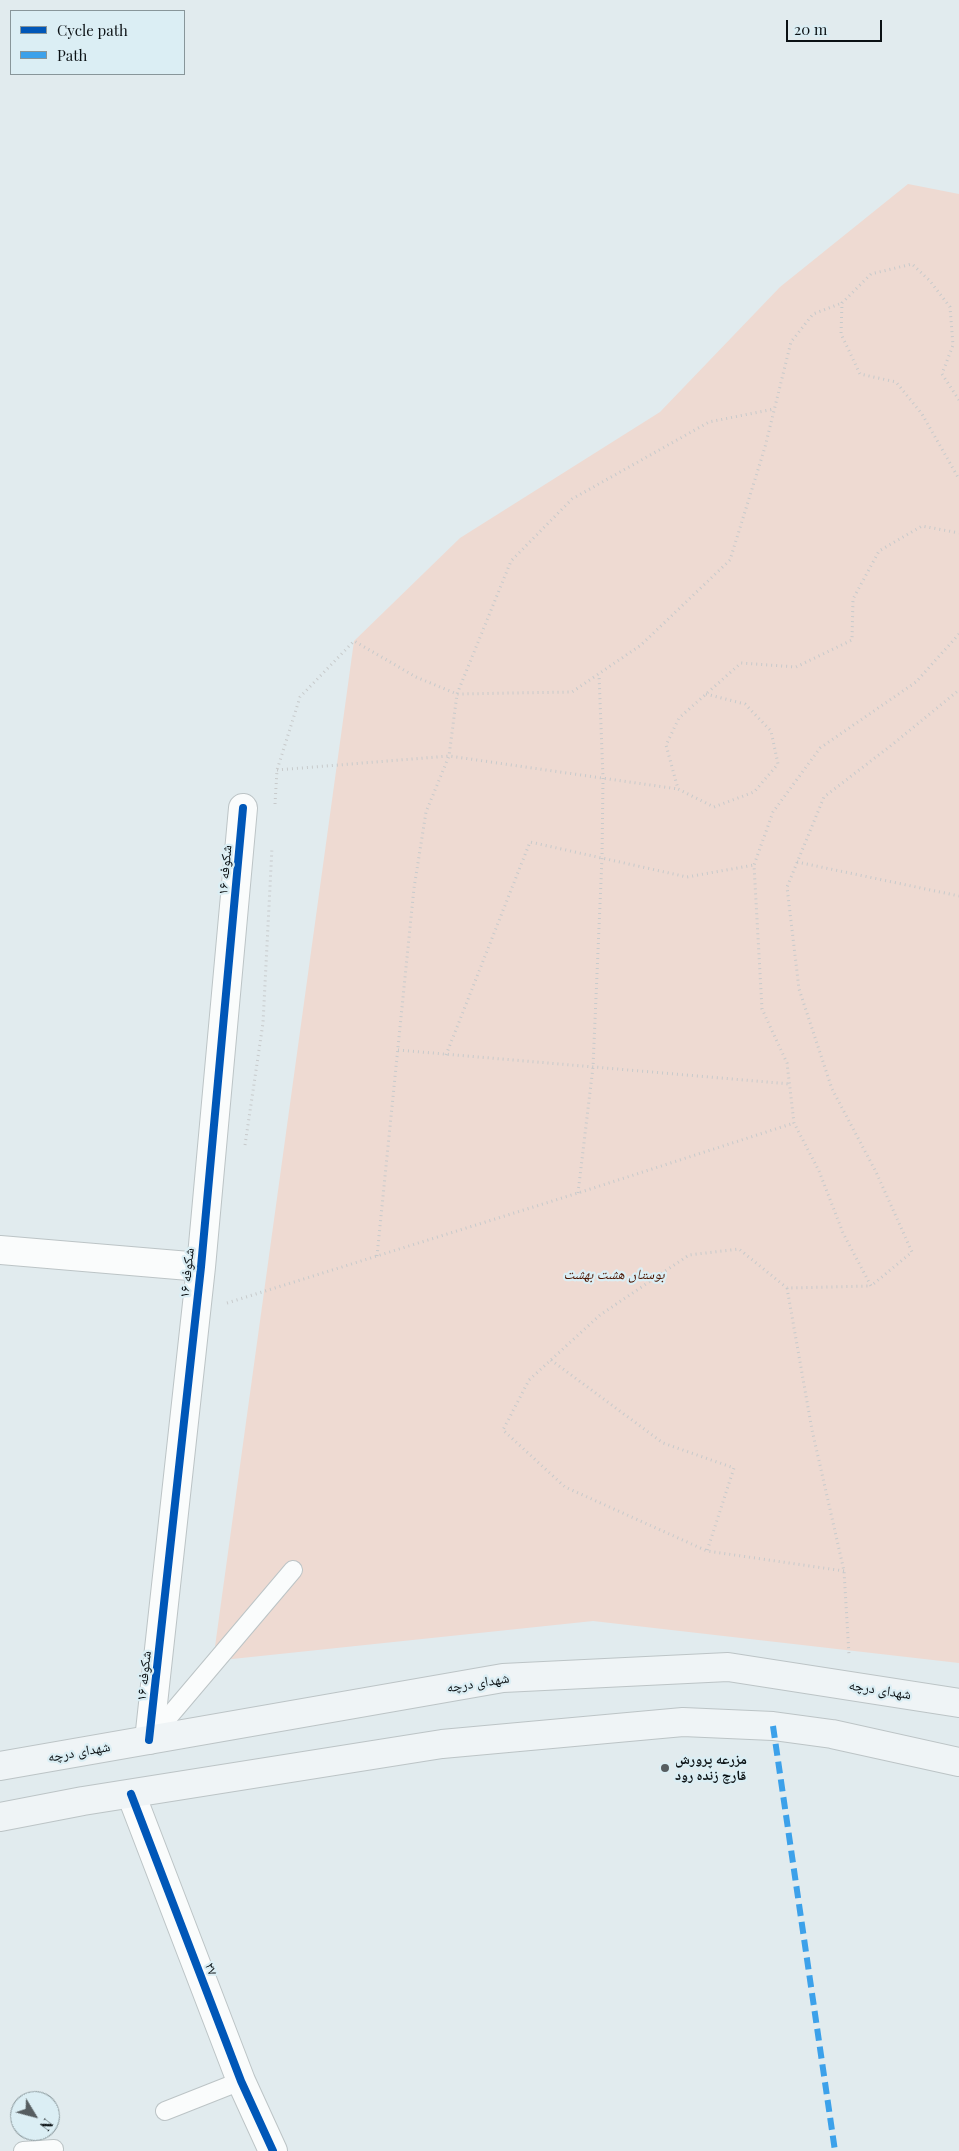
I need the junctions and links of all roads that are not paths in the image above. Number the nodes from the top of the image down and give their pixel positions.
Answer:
1 (243, 808) dead end
2 (0, 1250) edge
3 (201, 1267) junction
4 (292, 1570) dead end
5 (959, 1703) edge
6 (149, 1740) junction
7 (959, 1762) edge
8 (0, 1766) edge
9 (131, 1794) junction
10 (0, 1817) edge
11 (241, 2081) junction
12 (165, 2111) dead end
13 (54, 2149) dead end
14 (23, 2151) edge
15 (273, 2151) edge

1 - 3 street, شکوفه ۱۶
2 - 3 street
3 - 6 street, شکوفه ۱۶
4 - 6 lane
5 - 6 main road, شهدای درچه
6 - 8 main road, شهدای درچه
7 - 9 main road
9 - 10 main road
9 - 11 street, ۲۷
11 - 12 lane
11 - 15 street, ۲۷
13 - 14 lane

